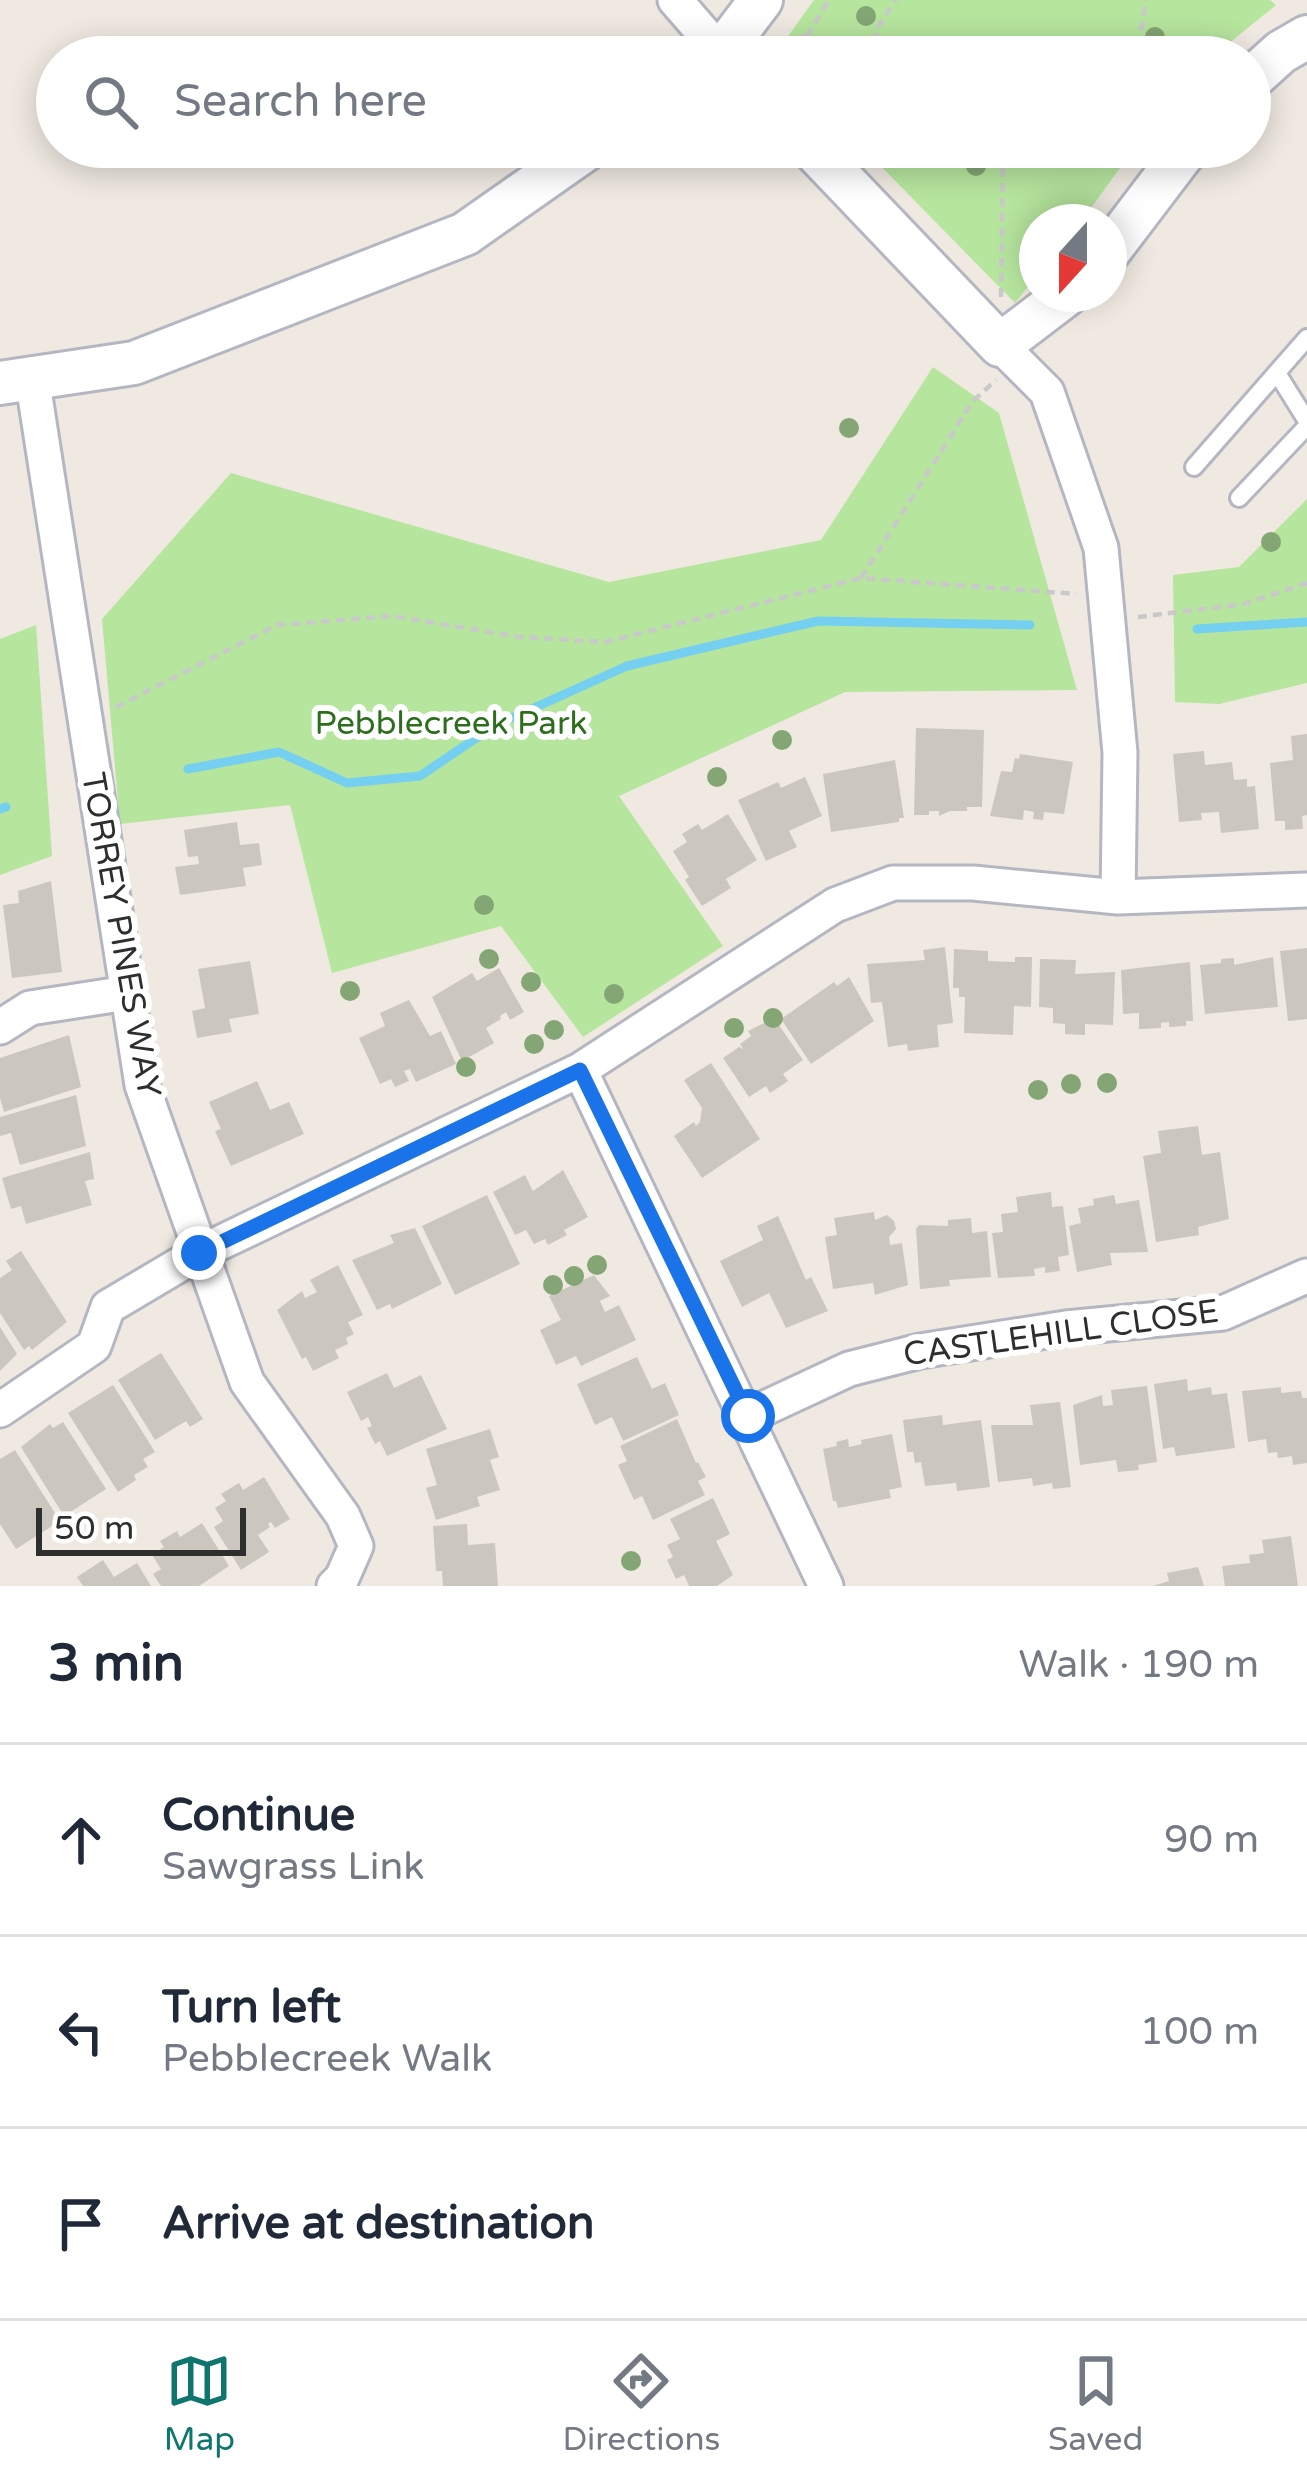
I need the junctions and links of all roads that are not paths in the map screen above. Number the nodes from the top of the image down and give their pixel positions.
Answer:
1 (675, 0) edge
2 (761, 0) edge
3 (705, 36) edge
4 (736, 36) edge
5 (1307, 38) edge
6 (1271, 61) edge
7 (559, 168) edge
8 (831, 168) edge
9 (1172, 168) edge
10 (1127, 227) edge
11 (1049, 312) edge
12 (1307, 338) edge
13 (1008, 353) junction
14 (1277, 373) junction
15 (16, 380) edge
16 (1307, 424) edge
17 (1194, 467) dead end
18 (1239, 499) dead end
19 (1307, 890) edge
20 (1118, 897) junction
21 (128, 993) junction
22 (0, 1027) edge
23 (580, 1070) junction
24 (199, 1253) junction
25 (1306, 1276) edge
26 (0, 1410) edge
27 (748, 1416) junction
28 (334, 1586) edge
29 (826, 1586) edge

1 - 3 street
2 - 4 street
5 - 6 street
7 - 15 street
8 - 13 street
9 - 10 street
11 - 13 street
12 - 14 lane
13 - 20 street
14 - 16 lane
14 - 17 lane
15 - 21 street, TORREY PINES WAY
16 - 18 lane
19 - 20 street
20 - 23 street
21 - 22 street
21 - 24 street, TORREY PINES WAY
23 - 24 street
23 - 27 street
24 - 26 street
24 - 28 street, TORREY PINES WAY
25 - 27 street, CASTLEHILL CLOSE
27 - 29 street

